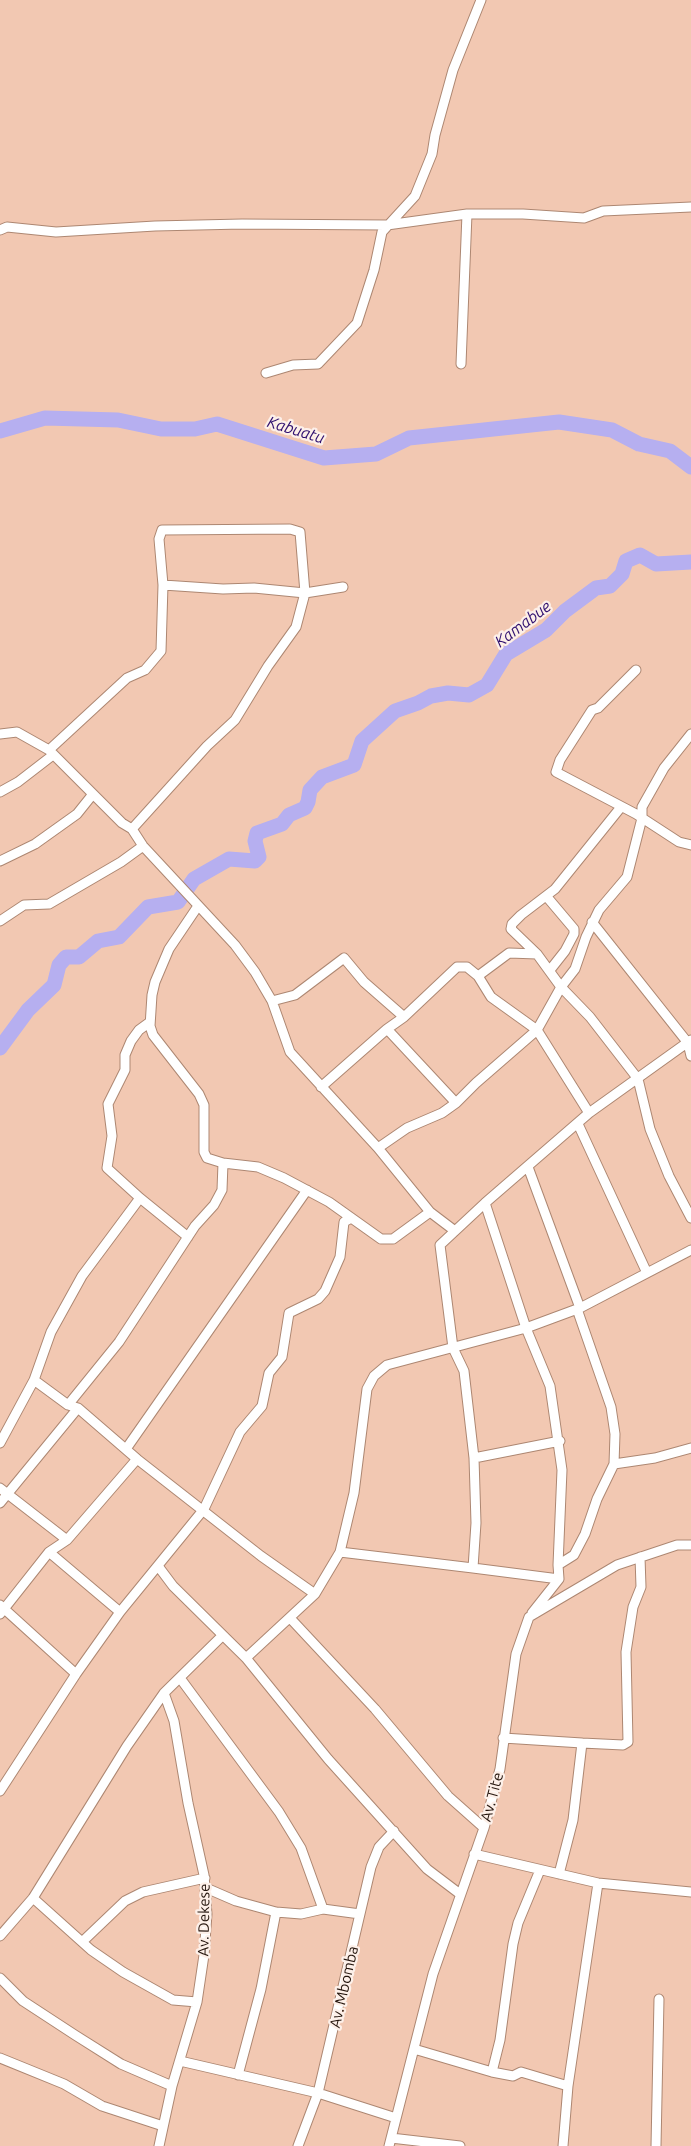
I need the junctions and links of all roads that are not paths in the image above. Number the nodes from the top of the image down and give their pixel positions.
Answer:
1 (481, 0) edge
2 (691, 207) edge
3 (467, 214) junction
4 (387, 225) junction
5 (0, 230) edge
6 (461, 364) dead end
7 (266, 373) dead end
8 (163, 585) junction
9 (343, 587) dead end
10 (305, 593) junction
11 (636, 670) dead end
12 (0, 734) edge
13 (691, 734) edge
14 (51, 753) junction
15 (0, 792) edge
16 (93, 794) junction
17 (621, 807) junction
18 (642, 818) junction
19 (132, 829) junction
20 (691, 845) edge
21 (143, 846) junction
22 (0, 861) edge
23 (547, 897) junction
24 (198, 906) junction
25 (0, 921) edge
26 (592, 922) junction
27 (537, 954) junction
28 (550, 970) junction
29 (478, 976) junction
30 (561, 987) junction
31 (272, 1001) junction
32 (404, 1017) junction
33 (150, 1022) junction
34 (387, 1029) junction
35 (536, 1030) junction
36 (689, 1042) edge
37 (691, 1056) edge
38 (638, 1079) junction
39 (321, 1087) junction
40 (456, 1103) junction
41 (589, 1113) junction
42 (578, 1124) junction
43 (378, 1148) junction
44 (223, 1163) junction
45 (528, 1167) junction
46 (307, 1190) junction
47 (140, 1198) junction
48 (485, 1203) junction
49 (430, 1212) junction
50 (351, 1218) junction
51 (691, 1218) edge
52 (455, 1231) junction
53 (188, 1237) junction
54 (691, 1250) edge
55 (647, 1273) junction
56 (578, 1308) junction
57 (526, 1328) junction
58 (453, 1348) junction
59 (34, 1380) junction
60 (68, 1405) junction
61 (78, 1408) junction
62 (560, 1441) junction
63 (0, 1443) edge
64 (691, 1448) edge
65 (126, 1449) junction
66 (474, 1458) junction
67 (137, 1459) junction
68 (614, 1464) junction
69 (4, 1490) edge
70 (0, 1503) edge
71 (204, 1509) junction
72 (67, 1540) junction
73 (691, 1545) edge
74 (49, 1552) junction
75 (340, 1552) junction
76 (640, 1557) junction
77 (558, 1565) junction
78 (158, 1566) junction
79 (473, 1568) junction
80 (559, 1579) junction
81 (316, 1594) junction
82 (2, 1609) edge
83 (120, 1612) junction
84 (529, 1617) junction
85 (290, 1618) junction
86 (222, 1636) junction
87 (246, 1658) junction
88 (76, 1674) junction
89 (180, 1678) junction
90 (164, 1693) junction
91 (503, 1738) junction
92 (582, 1743) junction
93 (0, 1791) edge
94 (484, 1828) junction
95 (394, 1831) junction
96 (474, 1854) junction
97 (540, 1870) junction
98 (559, 1874) junction
99 (206, 1883) junction
100 (598, 1884) junction
101 (691, 1892) edge
102 (460, 1894) junction
103 (33, 1898) junction
104 (323, 1909) junction
105 (276, 1912) junction
106 (360, 1914) junction
107 (0, 1936) edge
108 (82, 1942) junction
109 (0, 1978) edge
110 (659, 1999) dead end
111 (197, 2002) junction
112 (414, 2049) junction
113 (0, 2058) edge
114 (180, 2062) junction
115 (492, 2072) junction
116 (238, 2075) junction
117 (172, 2086) junction
118 (568, 2086) junction
119 (318, 2093) junction
120 (396, 2118) junction
121 (163, 2126) junction
122 (390, 2142) edge
123 (159, 2146) edge
124 (298, 2146) edge
125 (456, 2146) edge
126 (460, 2146) edge
127 (563, 2146) edge
128 (656, 2146) edge

1 - 4 street
2 - 3 street
3 - 4 street
3 - 6 street
4 - 5 street
4 - 7 street
8 - 10 street
8 - 10 street
8 - 14 street
9 - 10 street
10 - 19 street
11 - 17 street
12 - 14 street
13 - 18 street
14 - 15 street
14 - 16 street
16 - 19 street
16 - 22 street
17 - 18 street
17 - 23 street
18 - 20 street
18 - 26 street
19 - 21 street
21 - 24 street
21 - 25 street
23 - 27 street
23 - 28 street
24 - 31 street
24 - 33 street
26 - 30 street
26 - 36 street
27 - 28 street
27 - 29 street
28 - 30 street
29 - 32 street
29 - 35 street
30 - 35 street
30 - 38 street
31 - 32 street
31 - 39 street
32 - 34 street
33 - 44 street
33 - 47 street
34 - 39 street
34 - 40 street
35 - 40 street
35 - 41 street
36 - 37 street
36 - 38 street
38 - 41 street
38 - 51 street
39 - 43 street
40 - 43 street
41 - 42 street
42 - 45 street
42 - 55 street
43 - 49 street
44 - 46 street
44 - 53 street
45 - 48 street
45 - 56 street
46 - 50 street
46 - 65 street
47 - 53 street
47 - 59 street
48 - 52 street
48 - 57 street
49 - 50 street
49 - 52 street
50 - 71 street
52 - 58 street
53 - 60 street
54 - 55 street
55 - 56 street
56 - 57 street
56 - 68 street
57 - 58 street
57 - 62 street
58 - 66 street
58 - 75 street
59 - 60 street
59 - 63 street
60 - 61 street
61 - 65 street
61 - 69 street
62 - 66 street
62 - 77 street
64 - 68 street
65 - 67 street
66 - 79 street
67 - 71 street
67 - 72 street
68 - 77 street
69 - 70 street
69 - 72 street
71 - 78 street
71 - 81 street
72 - 74 street
73 - 76 street
74 - 82 street
74 - 83 street
75 - 79 street
75 - 81 street
76 - 84 street
76 - 92 street
77 - 80 street
78 - 83 street
78 - 86 street
79 - 80 street
80 - 84 street, Av. Tite
81 - 85 street
82 - 88 street
83 - 88 street
84 - 91 street, Av. Tite
85 - 87 street
85 - 94 street
86 - 87 street
86 - 89 street
87 - 95 street
88 - 93 street
89 - 90 street
89 - 104 street
90 - 99 street, Av. Dekese
90 - 103 street
91 - 92 street
91 - 94 street, Av. Tite
92 - 98 street
94 - 96 street, Av. Tite
95 - 102 street
95 - 106 street, Av. Mbomba
96 - 97 street
96 - 102 street, Av. Tite
97 - 98 street
97 - 115 street
98 - 100 street
99 - 105 street
99 - 108 street
99 - 111 street, Av. Dekese
100 - 101 street
100 - 118 street
102 - 112 street, Av. Tite
103 - 107 street
103 - 108 street
104 - 105 street
104 - 106 street
105 - 116 street
106 - 119 street, Av. Mbomba
108 - 111 street
109 - 117 street
110 - 128 street
111 - 114 street, Av. Dekese
112 - 115 street
112 - 120 street, Av. Tite
113 - 121 street
114 - 116 street
114 - 117 street, Av. Dekese
115 - 118 street
116 - 119 street
117 - 121 street, Av. Dekese
118 - 127 street
119 - 120 street
119 - 124 street, Av. Mbomba
120 - 122 street, Av. Tite
121 - 123 street, Av. Dekese
122 - 125 street
125 - 126 street

